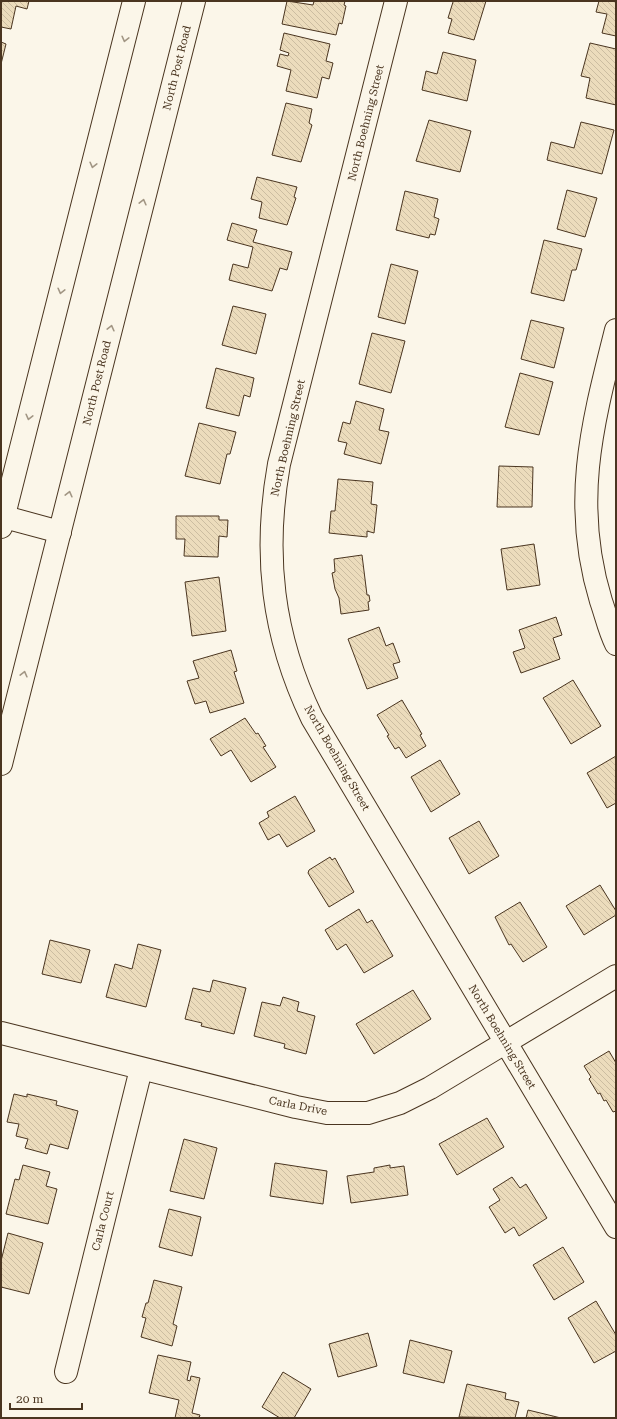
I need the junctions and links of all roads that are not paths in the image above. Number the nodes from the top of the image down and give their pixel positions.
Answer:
1 (134, 1) edge
2 (194, 1) edge
3 (396, 1) edge
4 (616, 330) edge
5 (2, 520) edge
6 (60, 532) junction
7 (616, 644) edge
8 (1, 764) edge
9 (616, 976) edge
10 (1, 1033) edge
11 (505, 1042) junction
12 (140, 1069) junction
13 (616, 1227) edge
14 (66, 1372) dead end

1 -> 5 street
6 -> 2 street, North Post Road
3 - 11 street, North Boehning Street
4 - 7 street
5 - 6 street
8 -> 6 street, North Post Road
9 - 11 street, Carla Drive
10 - 12 street, Carla Drive
11 - 12 street, Carla Drive
11 - 13 street, North Boehning Street
12 - 14 street, Carla Court

